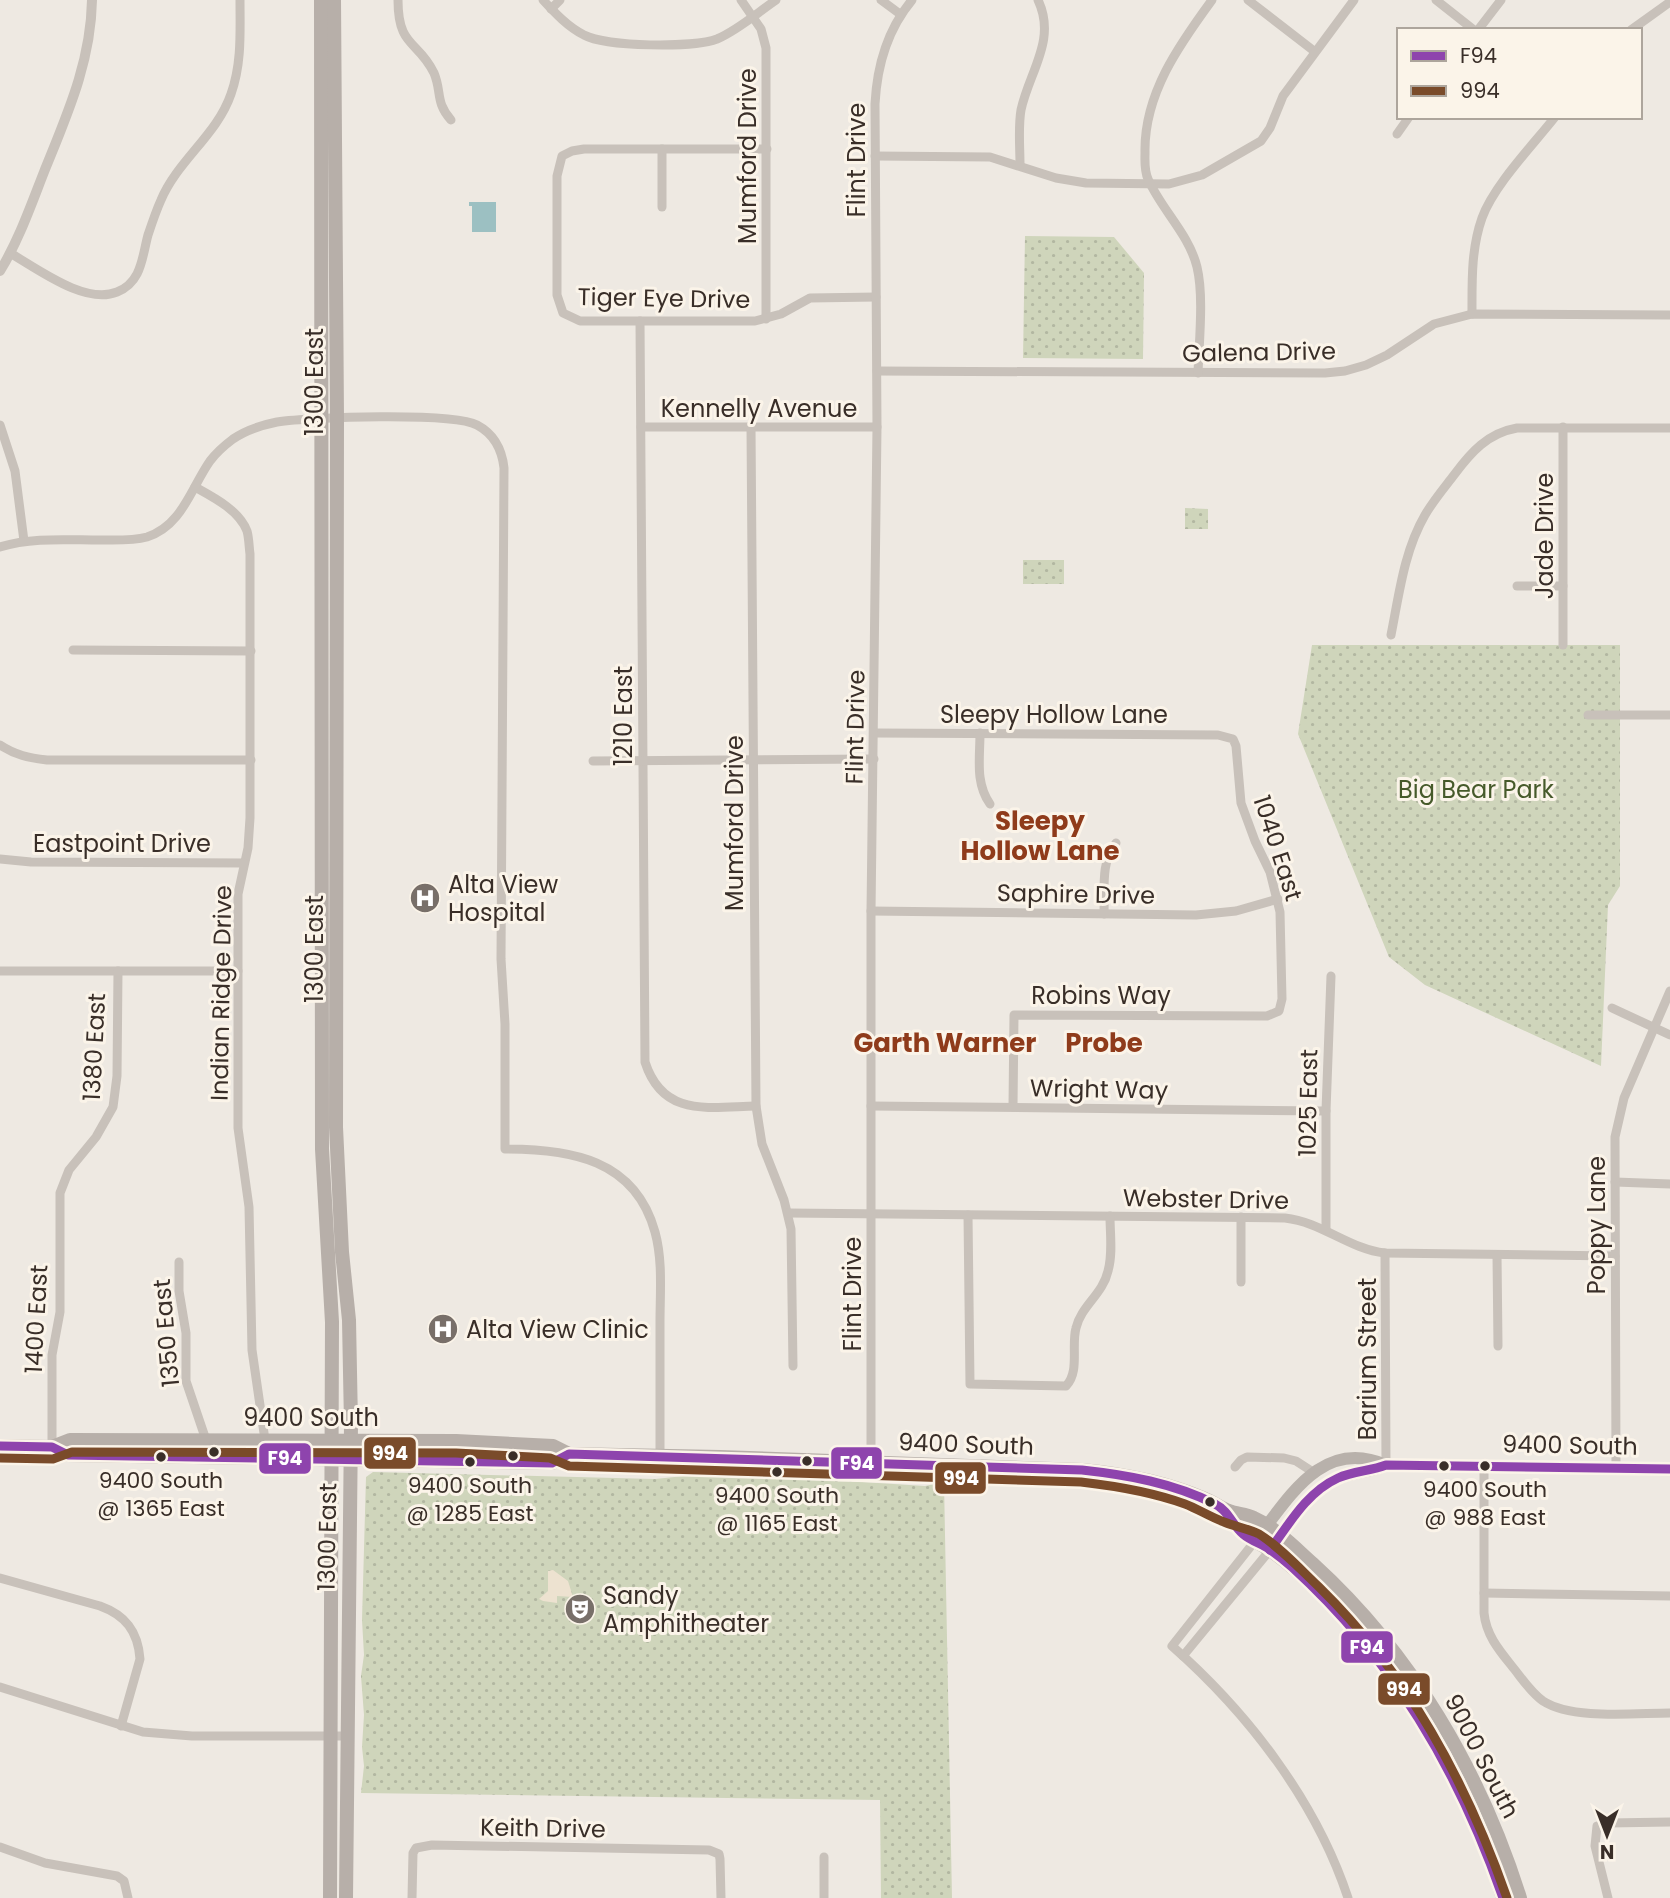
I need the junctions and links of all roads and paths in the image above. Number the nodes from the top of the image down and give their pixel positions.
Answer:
1 (92, 0) edge
2 (240, 0) edge
3 (321, 0) edge
4 (334, 0) edge
5 (398, 0) edge
6 (543, 0) edge
7 (560, 0) edge
8 (741, 0) edge
9 (776, 0) edge
10 (881, 0) edge
11 (912, 0) edge
12 (1038, 0) edge
13 (1212, 0) edge
14 (1248, 0) edge
15 (1354, 0) edge
16 (1436, 0) edge
17 (1501, 0) edge
18 (1670, 2) edge
19 (551, 9) junction
20 (900, 14) junction
21 (752, 16) junction
22 (1473, 28) edge
23 (1478, 28) edge
24 (1634, 28) edge
25 (1314, 51) junction
26 (1408, 119) edge
27 (1553, 119) edge
28 (451, 120) dead end
29 (1397, 134) dead end
30 (662, 149) junction
31 (766, 149) junction
32 (875, 156) junction
33 (1020, 165) junction
34 (1151, 184) junction
35 (662, 207) dead end
36 (10, 253) junction
37 (0, 271) edge
38 (876, 297) junction
39 (1472, 314) junction
40 (1670, 315) edge
41 (766, 319) junction
42 (640, 321) junction
43 (877, 371) junction
44 (1198, 373) junction
45 (321, 418) junction
46 (337, 418) junction
47 (641, 427) junction
48 (751, 427) junction
49 (877, 427) junction
50 (1563, 427) junction
51 (1670, 428) edge
52 (1, 430) edge
53 (195, 487) junction
54 (24, 541) junction
55 (0, 547) edge
56 (1517, 586) dead end
57 (1563, 586) junction
58 (1391, 635) dead end
59 (1563, 645) dead end
60 (74, 650) dead end
61 (251, 651) junction
62 (1588, 715) dead end
63 (1670, 715) edge
64 (874, 733) junction
65 (980, 733) junction
66 (1233, 739) joint
67 (0, 745) edge
68 (874, 759) junction
69 (251, 760) junction
70 (642, 760) junction
71 (753, 760) junction
72 (593, 761) dead end
73 (990, 804) dead end
74 (1116, 843) dead end
75 (0, 859) edge
76 (244, 863) junction
77 (1278, 899) junction
78 (871, 911) junction
79 (1104, 914) junction
80 (0, 971) edge
81 (118, 971) junction
82 (238, 971) junction
83 (1331, 976) dead end
84 (1670, 991) edge
85 (1612, 1008) dead end
86 (1279, 1011) joint
87 (1655, 1028) junction
88 (1670, 1035) edge
89 (755, 1106) junction
90 (871, 1106) junction
91 (1013, 1107) junction
92 (1326, 1111) junction
93 (1615, 1182) junction
94 (1670, 1184) edge
95 (60, 1193) joint
96 (788, 1213) junction
97 (871, 1214) junction
98 (968, 1214) junction
99 (1110, 1216) junction
100 (1241, 1217) junction
101 (1326, 1230) junction
102 (1385, 1253) junction
103 (1497, 1255) junction
104 (1615, 1256) junction
105 (179, 1262) dead end
106 (1241, 1282) dead end
107 (1498, 1346) dead end
108 (793, 1366) dead end
109 (206, 1440) junction
110 (265, 1440) junction
111 (332, 1440) junction
112 (351, 1440) junction
113 (0, 1446) edge
114 (52, 1447) junction
115 (569, 1454) junction
116 (660, 1456) junction
117 (332, 1460) junction
118 (351, 1460) junction
119 (871, 1463) junction
120 (1386, 1465) junction
121 (1235, 1467) dead end
122 (1484, 1467) junction
123 (1616, 1469) junction
124 (1670, 1469) edge
125 (1313, 1472) junction
126 (1228, 1511) junction
127 (1267, 1526) junction
128 (1280, 1536) junction
129 (1255, 1541) junction
130 (1269, 1550) junction
131 (0, 1577) edge
132 (1484, 1593) junction
133 (1670, 1596) edge
134 (1183, 1656) junction
135 (0, 1687) edge
136 (1670, 1713) edge
137 (121, 1726) junction
138 (340, 1736) junction
139 (1670, 1822) edge
140 (0, 1847) edge
141 (824, 1857) dead end
142 (128, 1898) edge
143 (330, 1898) edge
144 (346, 1898) edge
145 (412, 1898) edge
146 (721, 1898) edge
147 (824, 1898) edge
148 (1348, 1898) edge
149 (1503, 1898) edge
150 (1520, 1898) edge
151 (1608, 1898) edge

1 - 36 street
2 - 36 street
3 - 45 main road, 1300 East
4 - 46 main road, 1300 East
5 - 28 street
6 - 19 street
7 - 19 street
8 - 21 street, Mumford Drive
9 - 21 street
10 - 20 street
11 - 20 street, Flint Drive
12 - 33 street
13 - 34 street
14 - 25 street
15 - 25 street
16 - 22 street
17 - 23 street
18 - 24 street
19 - 21 street
20 - 32 street, Flint Drive
21 - 31 street, Mumford Drive
25 - 34 street
26 - 29 street
27 - 39 street
30 - 31 street
30 - 35 street
30 - 42 street, Tiger Eye Drive
31 - 41 street, Mumford Drive
32 - 33 street
32 - 38 street, Flint Drive
33 - 34 street
34 - 44 street
36 - 37 street
38 - 41 street, Tiger Eye Drive
38 - 43 street, Flint Drive
39 - 40 street, Galena Drive
39 - 44 street, Galena Drive
41 - 42 street, Tiger Eye Drive
42 - 47 street, 1210 East
43 - 44 street, Galena Drive
43 - 49 street, Flint Drive
45 - 46 street
45 - 53 street
45 - 111 main road, 1300 East
46 - 112 main road, 1300 East
46 - 116 street
47 - 48 street, Kennelly Avenue
47 - 70 street, 1210 East
48 - 49 street, Kennelly Avenue
48 - 71 street, Mumford Drive
49 - 64 street, Flint Drive
50 - 51 street
50 - 57 street, Jade Drive
50 - 58 street
52 - 54 street
53 - 54 street
53 - 61 street, Indian Ridge Drive
54 - 55 street
56 - 57 street
57 - 59 street, Jade Drive
60 - 61 street
61 - 69 street, Indian Ridge Drive
62 - 63 street
64 - 65 street, Sleepy Hollow Lane
64 - 68 street, Flint Drive
65 - 66 street, Sleepy Hollow Lane
65 - 73 street
66 - 77 street, 1040 East
67 - 69 street
68 - 71 street
68 - 78 street, Flint Drive
69 - 76 street, Indian Ridge Drive
70 - 71 street
70 - 72 street
70 - 89 street, 1210 East
71 - 89 street, Mumford Drive
74 - 79 street
75 - 76 street, Eastpoint Drive
76 - 82 street, Indian Ridge Drive
77 - 79 street, Saphire Drive
77 - 86 street, 1040 East
78 - 79 street, Saphire Drive
78 - 90 street, Flint Drive
80 - 81 street
81 - 82 street
81 - 95 street, 1380 East
82 - 110 street, Indian Ridge Drive
83 - 92 street, 1025 East
84 - 87 street, Poppy Lane
85 - 87 street
86 - 91 street, Robins Way
87 - 88 street
87 - 93 street, Poppy Lane
89 - 96 street, Mumford Drive
90 - 91 street, Wright Way
90 - 97 street, Flint Drive
91 - 92 street, Wright Way
92 - 101 street, 1025 East
93 - 94 street
93 - 104 street, Poppy Lane
95 - 114 street, 1400 East
96 - 97 street, Webster Drive
96 - 108 street, Mumford Drive
97 - 98 street, Webster Drive
97 - 119 street, Flint Drive
98 - 99 street, Webster Drive
98 - 99 street
99 - 100 street, Webster Drive
100 - 101 street, Webster Drive
100 - 106 street
101 - 102 street, Webster Drive
102 - 103 street, Webster Drive
102 - 120 street, Barium Street
103 - 104 street, Webster Drive
103 - 107 street
104 - 123 street, Poppy Lane
105 - 109 street, 1350 East
109 - 110 main road, 9400 South
109 - 114 main road, 9400 South
110 - 111 main road, 9400 South
111 - 112 main road, 9400 South
111 - 117 main road, 1300 East
112 - 115 main road, 9400 South
112 - 118 main road, 1300 East
113 - 114 main road, 9400 South
114 - 117 main road, 9400 South
115 - 116 main road, 9400 South
115 - 118 main road, 9400 South
116 - 119 main road, 9400 South
117 - 118 main road, 9400 South
117 - 138 main road, 1300 East
118 - 138 main road, 1300 East
119 - 126 main road, 9400 South
120 - 122 main road, 9400 South
120 - 125 main road, 9400 South
120 - 128 main road, 9400 South
121 - 125 street
122 - 123 main road, 9400 South
122 - 132 street
123 - 124 main road, 9400 South
125 - 127 main road, 9400 South
126 - 127 main road, 9400 South
126 - 129 main road, 9400 South
127 - 128 main road, 9000 South
127 - 129 main road, 9400 South
128 - 130 main road, 9400 South
128 - 150 main road, 9000 South
129 - 130 main road, 9000 South
129 - 134 street
130 - 134 street
130 - 149 main road, 9000 South
131 - 137 street
132 - 133 street
132 - 136 street
134 - 148 street
135 - 137 street
137 - 138 street
138 - 143 main road, 1300 East
138 - 144 main road, 1300 East
139 - 151 street
140 - 142 street
141 - 147 street
145 - 146 street, Keith Drive

